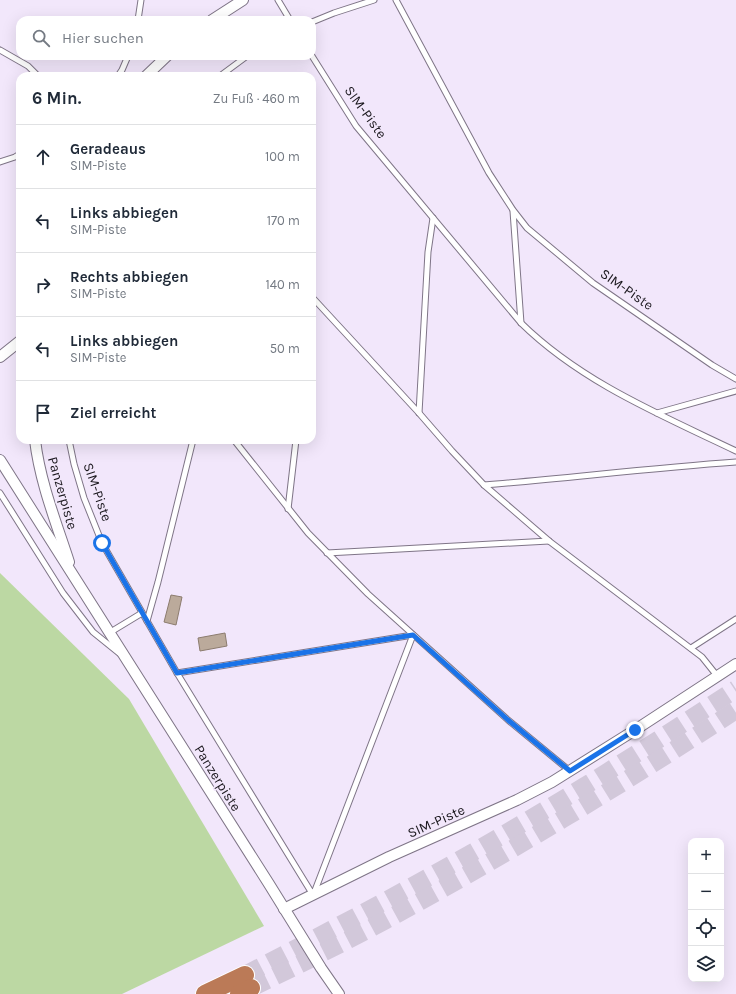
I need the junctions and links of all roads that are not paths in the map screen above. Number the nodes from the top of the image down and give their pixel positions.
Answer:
1 (142, 0) edge
2 (243, 0) edge
3 (278, 0) edge
4 (374, 0) edge
5 (396, 0) edge
6 (139, 16) edge
7 (218, 16) edge
8 (288, 16) edge
9 (316, 20) edge
10 (0, 50) edge
11 (16, 59) edge
12 (18, 60) edge
13 (126, 60) edge
14 (163, 60) edge
15 (242, 60) edge
16 (315, 60) edge
17 (34, 72) edge
18 (120, 72) edge
19 (150, 72) edge
20 (225, 72) edge
21 (16, 156) edge
22 (0, 162) edge
23 (512, 210) junction
24 (433, 218) junction
25 (316, 301) edge
26 (521, 323) junction
27 (16, 345) edge
28 (0, 357) edge
29 (736, 379) edge
30 (736, 391) edge
31 (419, 413) junction
32 (657, 413) junction
33 (35, 444) edge
34 (70, 444) edge
35 (192, 444) edge
36 (237, 444) edge
37 (296, 444) edge
38 (736, 451) edge
39 (0, 460) edge
40 (736, 462) edge
41 (484, 485) junction
42 (0, 493) edge
43 (288, 509) junction
44 (549, 541) junction
45 (327, 553) junction
46 (74, 577) junction
47 (142, 613) junction
48 (736, 619) edge
49 (147, 621) junction
50 (109, 632) junction
51 (413, 635) junction
52 (691, 648) junction
53 (126, 660) junction
54 (736, 664) edge
55 (177, 673) junction
56 (718, 677) junction
57 (570, 771) junction
58 (313, 895) junction
59 (284, 909) junction
60 (245, 986) tunnel mouth
61 (205, 994) edge
62 (339, 994) edge

1 - 6 lane
2 - 7 street
3 - 8 lane
4 - 9 lane
5 - 23 lane, SIM-Piste
10 - 11 lane
12 - 17 lane
13 - 18 lane
14 - 19 street
15 - 20 lane
16 - 24 lane, SIM-Piste
21 - 22 lane
23 - 26 lane, SIM-Piste
23 - 29 lane, SIM-Piste
24 - 26 lane, SIM-Piste
24 - 31 lane
25 - 31 lane
26 - 32 lane, SIM-Piste
27 - 28 street
30 - 32 lane
31 - 41 lane
32 - 38 lane, SIM-Piste
33 - 46 street, Panzerpiste
34 - 47 lane, SIM-Piste
35 - 49 lane
36 - 43 lane
37 - 43 lane
39 - 46 street, Panzerpiste
40 - 41 lane
41 - 44 lane
42 - 53 lane
43 - 45 lane
44 - 45 lane
44 - 52 lane
45 - 51 lane
46 - 50 street, Panzerpiste
47 - 49 lane, SIM-Piste
47 - 50 lane
48 - 52 lane
49 - 55 lane, SIM-Piste
50 - 53 street, Panzerpiste
51 - 55 lane
51 - 57 lane
51 - 58 lane
52 - 56 lane
53 - 59 street, Panzerpiste
54 - 56 street, SIM-Piste
55 - 58 lane, SIM-Piste
56 - 57 street, SIM-Piste
57 - 58 street, SIM-Piste
58 - 59 street, SIM-Piste
59 - 62 street, Panzerpiste
60 - 61 highway

